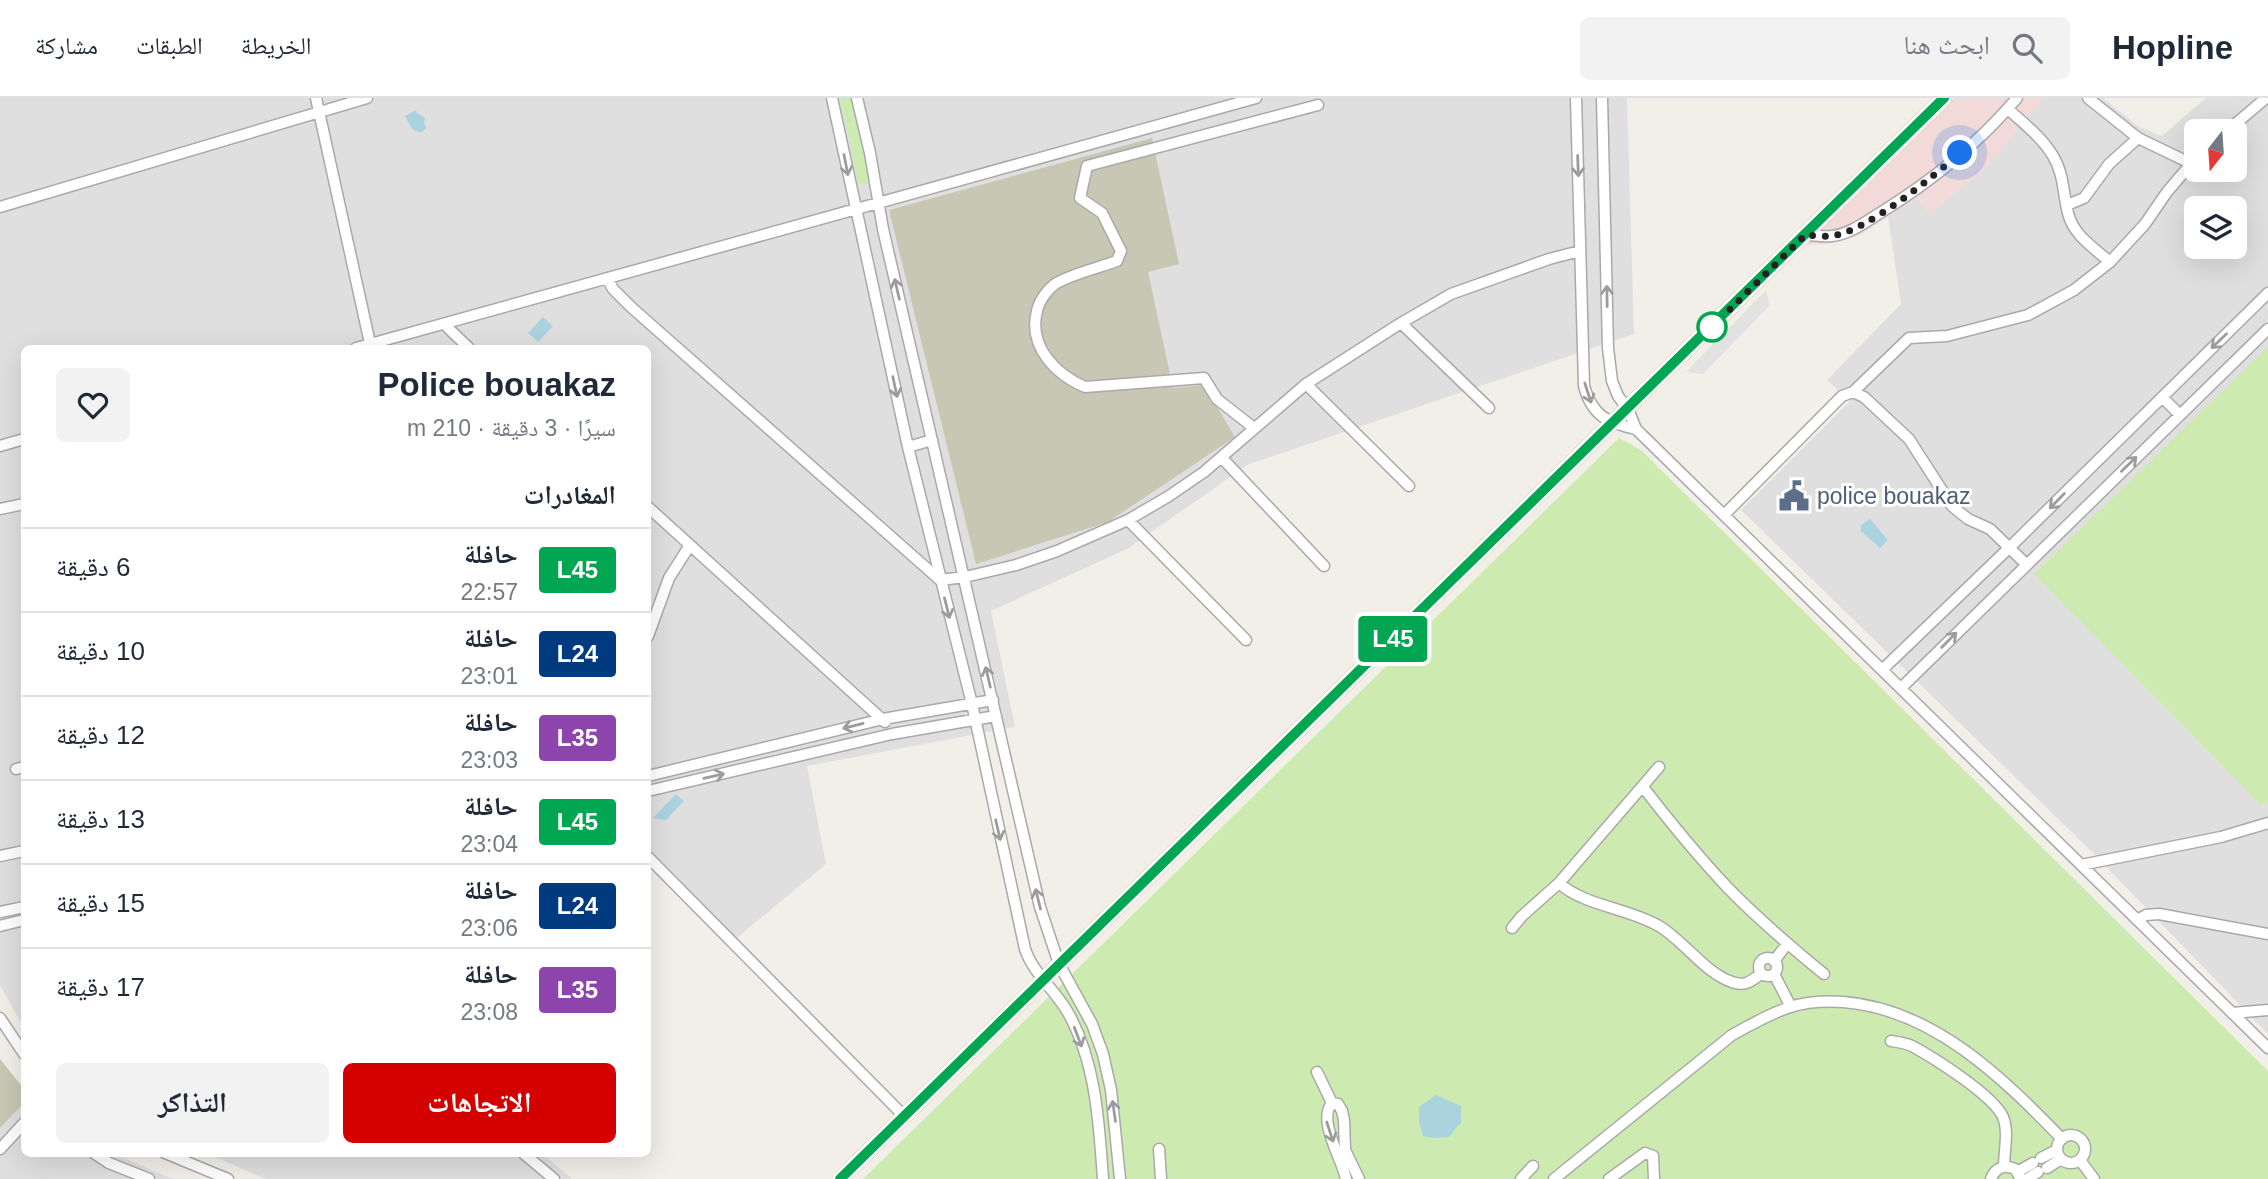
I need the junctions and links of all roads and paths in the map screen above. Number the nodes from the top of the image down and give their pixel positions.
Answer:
1 (316, 98) edge
2 (367, 98) edge
3 (832, 98) edge
4 (857, 98) edge
5 (1256, 98) edge
6 (1576, 98) edge
7 (1602, 98) edge
8 (1944, 98) edge
9 (2017, 98) edge
10 (2088, 98) edge
11 (2266, 98) edge
12 (1318, 105) dead end
13 (2008, 109) junction
14 (319, 112) junction
15 (2241, 119) edge
16 (2138, 138) junction
17 (2184, 157) edge
18 (2184, 172) edge
19 (878, 203) junction
20 (2067, 205) junction
21 (0, 207) edge
22 (856, 210) junction
23 (1805, 235) junction
24 (1580, 251) junction
25 (2110, 262) junction
26 (607, 278) junction
27 (2268, 293) edge
28 (446, 323) junction
29 (1401, 323) junction
30 (2268, 329) edge
31 (370, 345) edge
32 (373, 345) edge
33 (466, 345) edge
34 (1306, 384) junction
35 (1853, 392) junction
36 (2162, 397) junction
37 (1489, 408) dead end
38 (1628, 409) junction
39 (2180, 415) junction
40 (1613, 424) junction
41 (1254, 428) junction
42 (1636, 429) junction
43 (21, 440) edge
44 (932, 440) junction
45 (0, 446) edge
46 (908, 447) junction
47 (1222, 457) junction
48 (1409, 486) dead end
49 (21, 505) edge
50 (0, 509) edge
51 (651, 510) edge
52 (1724, 515) junction
53 (1128, 520) junction
54 (690, 545) junction
55 (2010, 548) junction
56 (2026, 564) junction
57 (1324, 566) dead end
58 (965, 577) junction
59 (940, 580) junction
60 (651, 613) edge
61 (1245, 640) dead end
62 (1882, 670) junction
63 (1901, 688) junction
64 (993, 700) junction
65 (972, 704) junction
66 (996, 716) junction
67 (883, 719) junction
68 (975, 720) junction
69 (892, 734) junction
70 (1659, 767) dead end
71 (651, 775) edge
72 (1643, 787) junction
73 (651, 790) edge
74 (2268, 823) edge
75 (21, 852) edge
76 (0, 856) edge
77 (651, 860) edge
78 (2081, 865) junction
79 (1559, 883) junction
80 (21, 908) edge
81 (0, 912) edge
82 (2137, 920) junction
83 (21, 921) edge
84 (0, 926) edge
85 (1512, 928) dead end
86 (2268, 934) edge
87 (1787, 944) junction
88 (1774, 961) junction
89 (1059, 964) junction
90 (1761, 974) junction
91 (1774, 974) junction
92 (1824, 974) dead end
93 (1043, 979) junction
94 (1791, 1007) junction
95 (2268, 1010) edge
96 (2232, 1013) junction
97 (0, 1018) edge
98 (1891, 1041) dead end
99 (2268, 1048) edge
100 (21, 1050) edge
101 (1317, 1072) dead end
102 (1332, 1103) junction
103 (904, 1116) junction
104 (21, 1126) edge
105 (2062, 1139) junction
106 (0, 1149) edge
107 (1159, 1149) dead end
108 (2059, 1155) junction
109 (100, 1157) edge
110 (175, 1157) edge
111 (528, 1157) edge
112 (2080, 1160) junction
113 (2040, 1165) junction
114 (1533, 1166) dead end
115 (2004, 1167) junction
116 (1619, 1172) junction
117 (2019, 1175) edge
118 (149, 1179) edge
119 (228, 1179) edge
120 (554, 1179) edge
121 (840, 1179) edge
122 (1102, 1179) edge
123 (1120, 1179) edge
124 (1161, 1179) edge
125 (1346, 1179) edge
126 (1359, 1179) edge
127 (1521, 1179) edge
128 (1553, 1179) edge
129 (1609, 1179) edge
130 (1630, 1179) edge
131 (1654, 1179) edge
132 (1991, 1179) edge
133 (2027, 1179) edge
134 (2094, 1179) edge

1 - 14 street
2 - 14 street
3 -> 22 street
4 - 19 street
5 - 19 street
6 -> 24 street
38 -> 7 street
8 - 23 main road
9 - 13 street
10 - 16 street
11 - 15 street
12 - 41 street
13 - 20 street
13 - 23 street
14 - 21 street
14 - 31 street
16 - 17 street
16 - 20 street
18 - 25 street
19 - 22 street
44 -> 19 street
20 - 25 street
22 - 26 street
22 -> 46 street
23 - 38 main road
24 - 29 street
24 -> 40 street
25 - 35 street
26 - 28 street
26 - 59 street
27 -> 36 street
28 - 32 street
28 - 33 street
29 - 34 street
29 - 37 street
30 - 39 street
34 - 41 street
34 - 48 street
35 - 52 street
35 - 55 street
36 - 39 street
36 -> 55 street
38 - 40 main road
38 - 42 street
56 -> 39 street
40 - 42 street
40 - 89 main road
41 - 47 street
42 - 52 street
43 - 45 street
44 - 46 street
44 - 58 street
46 - 59 street
47 - 53 street
47 - 57 street
49 - 50 street
51 - 54 street
52 - 62 street
53 - 58 street
53 - 61 street
54 - 60 street
54 - 67 street
55 - 56 street
55 - 62 street
63 -> 56 street
58 - 59 street
64 -> 58 street
59 -> 65 street
62 - 63 street
63 - 78 street
64 - 65 street
64 - 66 street
65 - 67 street
65 - 68 street
66 - 68 street
89 -> 66 street
67 - 69 street
67 -> 71 street
68 - 69 street
68 -> 93 street
73 -> 69 street
70 - 72 street
72 - 79 street
72 - 87 street
74 - 78 street
75 - 76 street
77 - 103 street
78 - 82 street
79 - 85 street
79 - 90 street
80 - 81 street
82 - 86 street
82 - 96 street
83 - 84 street
87 - 88 street
87 - 92 street
88 - 90 street
88 - 91 street
89 - 93 main road
123 -> 89 street
90 - 91 street
91 - 94 street
93 - 103 main road
93 -> 122 street
94 - 105 street
94 - 128 street
95 - 96 street
96 - 99 street
97 - 100 street
98 - 115 street
101 - 102 street
102 -> 125 street
102 - 126 street
103 - 121 main road
104 - 106 street
105 - 108 street
105 - 112 street
107 - 124 street
108 - 112 street
108 - 113 street
109 - 118 street
110 - 119 street
111 - 120 street
112 - 134 street
113 - 117 street
113 - 133 street
114 - 127 street
115 - 117 street
115 - 132 street
116 - 129 street
116 - 130 street
116 - 131 street

